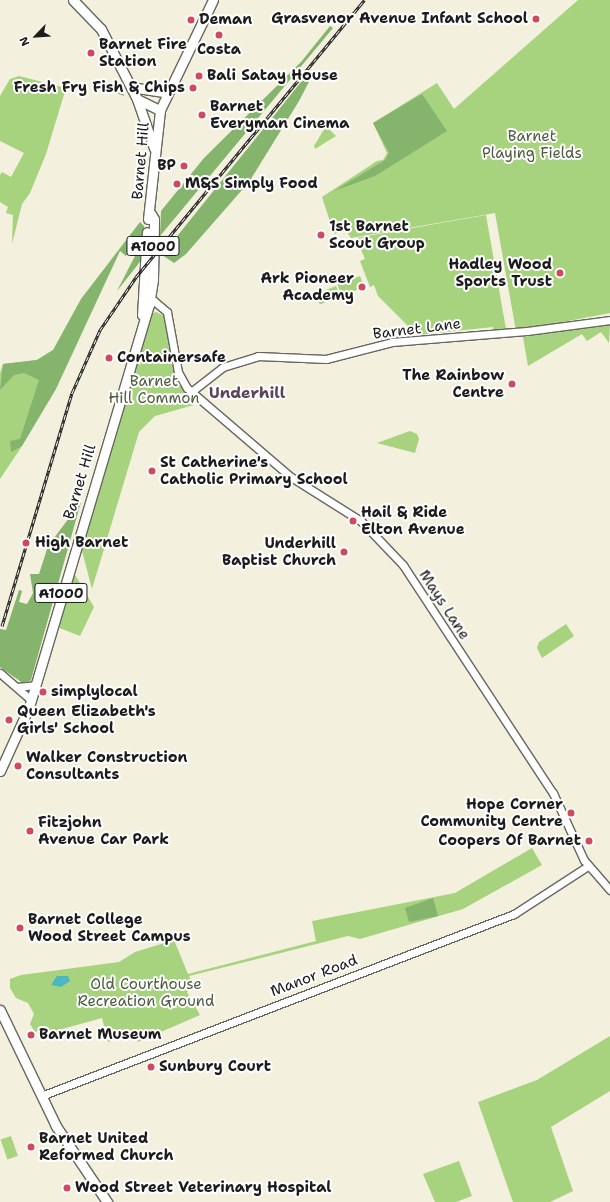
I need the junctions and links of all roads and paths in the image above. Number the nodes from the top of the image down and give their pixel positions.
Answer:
1 (73, 0) edge
2 (213, 0) edge
3 (131, 87) junction
4 (167, 93) junction
5 (137, 98) junction
6 (160, 110) junction
7 (154, 148) junction
8 (147, 302) junction
9 (610, 320) edge
10 (191, 392) junction
11 (0, 673) edge
12 (35, 685) junction
13 (18, 687) junction
14 (31, 700) junction
15 (0, 771) edge
16 (588, 866) junction
17 (610, 890) edge
18 (0, 1010) edge
19 (41, 1096) junction
20 (107, 1202) edge

1 - 3 main road
2 - 4 main road, A1000
3 - 4 main road
3 - 5 main road
4 - 6 main road, A1000
5 - 6 main road
5 - 7 main road
6 - 7 main road, Barnet Hill / A1000
7 - 8 main road, Barnet Hill / A1000
8 - 10 street
8 - 12 main road, Barnet Hill / A1000
9 - 10 street, Barnet Lane
10 - 16 street, Mays Lane
11 - 13 street
12 - 13 street
12 - 14 main road, Barnet Hill / A1000
13 - 14 street
14 - 15 main road, A1000
16 - 17 street, Mays Lane
16 - 19 street, Manor Road
18 - 19 main road
19 - 20 main road

